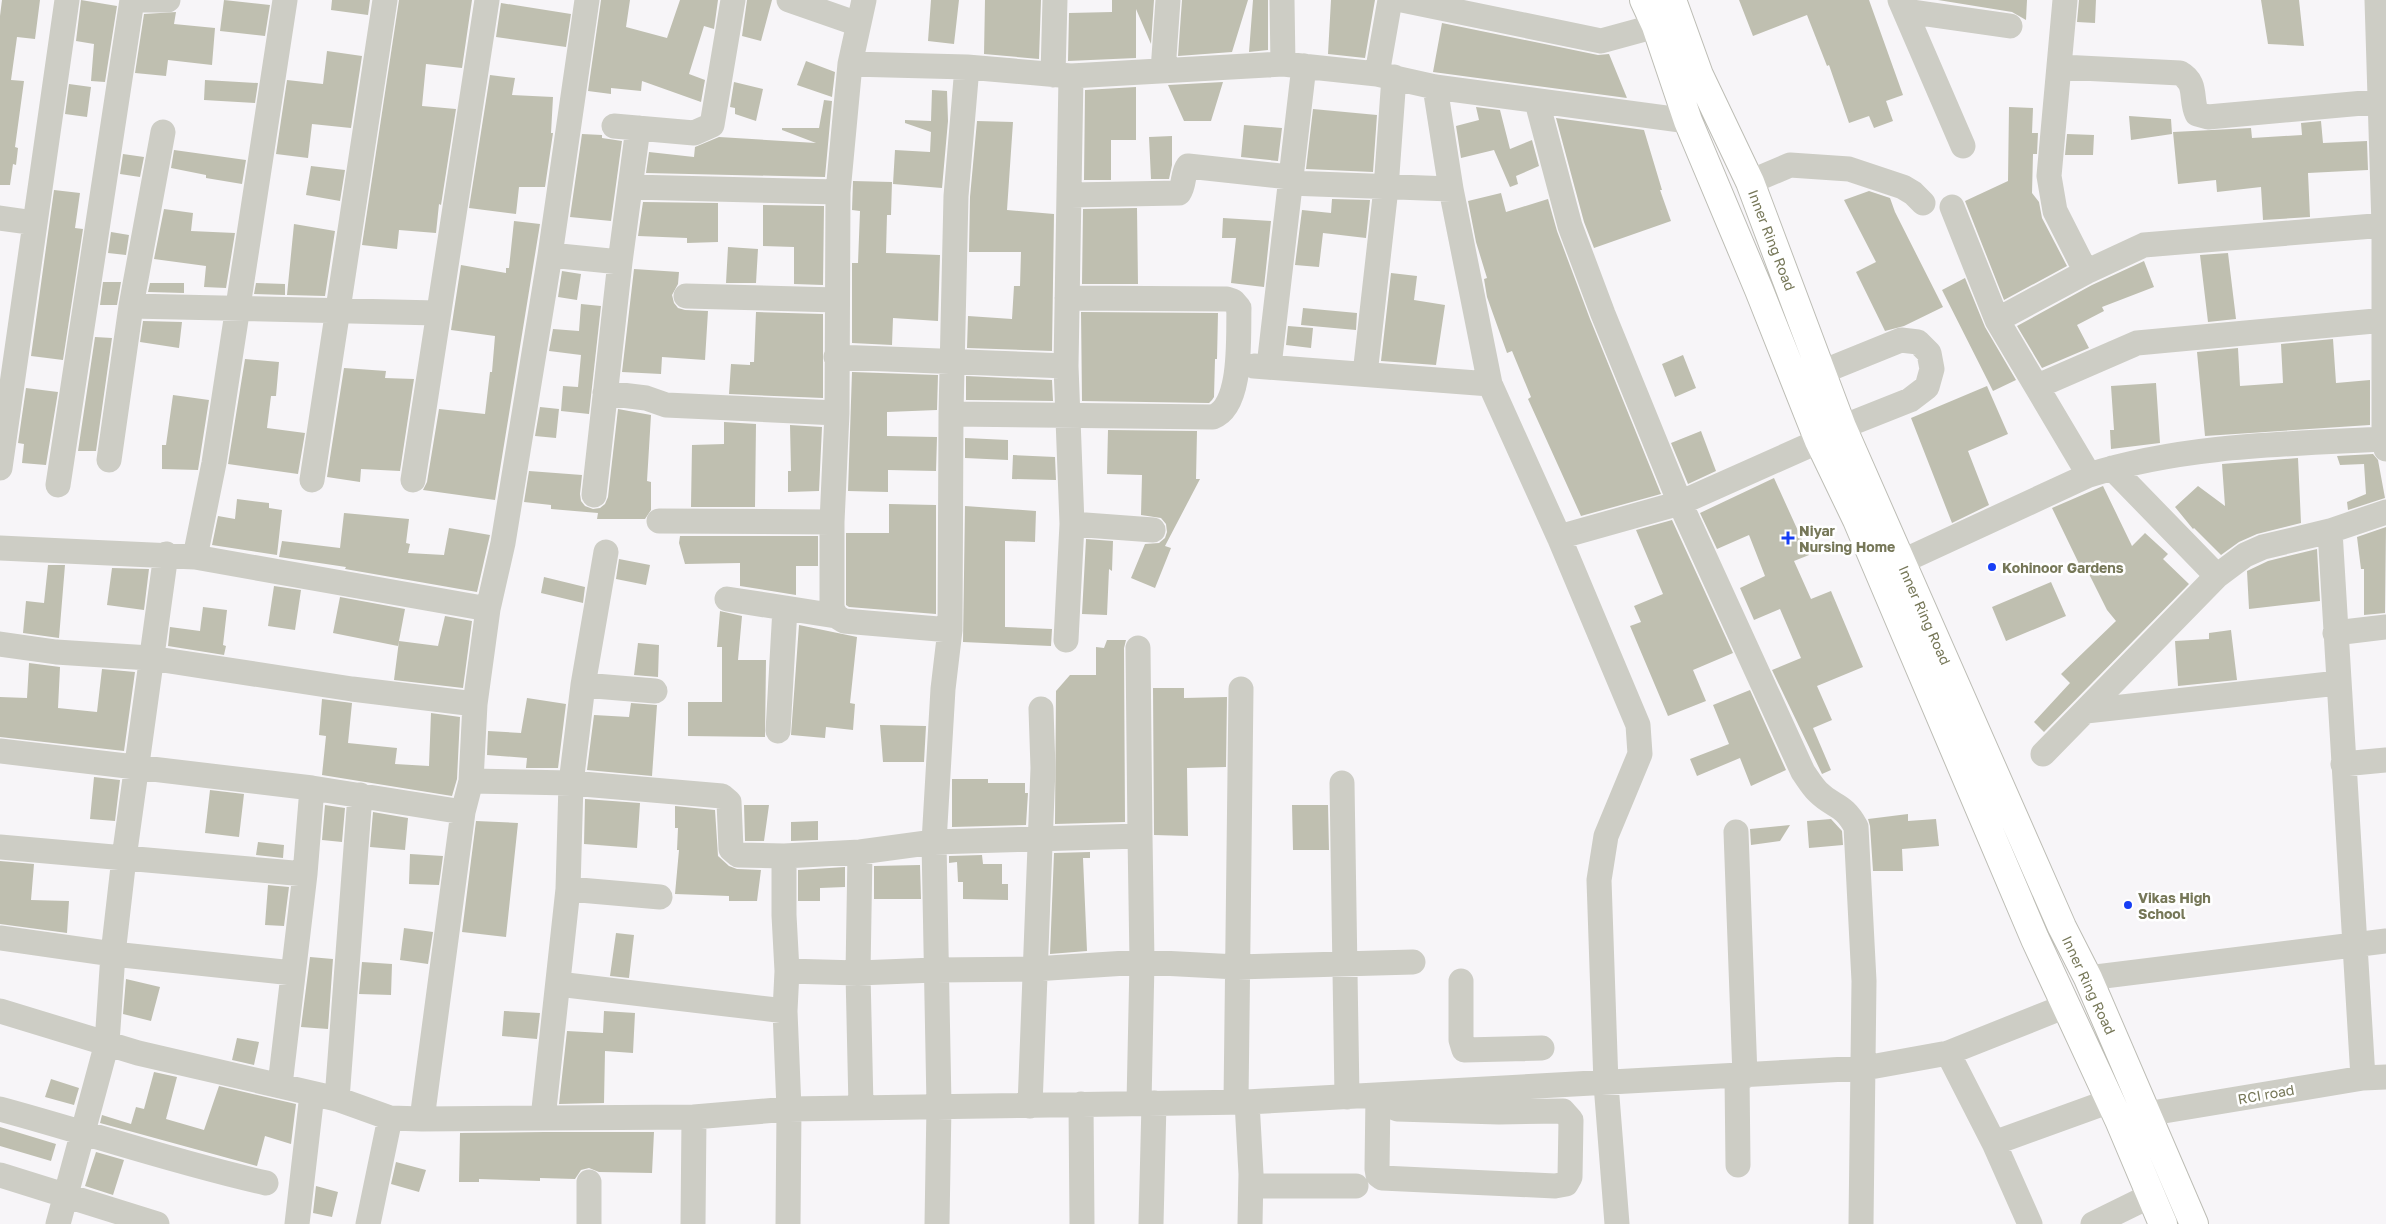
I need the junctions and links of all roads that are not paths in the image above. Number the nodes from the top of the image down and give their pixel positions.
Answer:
1 (67, 0) edge
2 (133, 0) edge
3 (168, 0) edge
4 (284, 0) edge
5 (385, 0) edge
6 (487, 0) edge
7 (587, 0) edge
8 (733, 0) edge
9 (789, 0) edge
10 (864, 0) edge
11 (1055, 0) edge
12 (1168, 0) edge
13 (1282, 0) edge
14 (1390, 0) edge
15 (1402, 0) edge
16 (1644, 0) edge
17 (1672, 0) edge
18 (2065, 0) edge
19 (2377, 0) edge
20 (1902, 6) edge
21 (858, 24) junction
22 (1656, 26) junction
23 (2010, 26) dead end
24 (850, 64) junction
25 (1293, 65) junction
26 (967, 66) junction
27 (2060, 67) junction
28 (1163, 71) junction
29 (1062, 75) junction
30 (1386, 76) junction
31 (1435, 87) junction
32 (2384, 101) edge
33 (1537, 102) junction
34 (1688, 121) junction
35 (163, 132) dead end
36 (1963, 146) dead end
37 (1289, 180) junction
38 (1750, 182) junction
39 (632, 187) junction
40 (1386, 188) junction
41 (1451, 189) junction
42 (838, 192) junction
43 (1070, 194) junction
44 (1922, 203) dead end
45 (1952, 208) dead end
46 (0, 218) edge
47 (35, 223) junction
48 (2385, 225) edge
49 (550, 255) junction
50 (620, 262) junction
51 (2086, 272) junction
52 (686, 296) dead end
53 (1067, 298) junction
54 (837, 300) junction
55 (131, 306) junction
56 (236, 310) junction
57 (339, 310) junction
58 (437, 313) junction
59 (1997, 320) junction
60 (2384, 320) edge
61 (836, 357) junction
62 (954, 362) junction
63 (1066, 366) junction
64 (1238, 366) junction
65 (1269, 366) junction
66 (1822, 372) junction
67 (1365, 374) junction
68 (1490, 384) junction
69 (2038, 386) junction
70 (604, 393) junction
71 (2385, 409) edge
72 (837, 413) junction
73 (951, 414) junction
74 (1068, 416) junction
75 (1842, 427) junction
76 (1819, 441) junction
77 (2385, 444) edge
78 (108, 460) dead end
79 (0, 468) edge
80 (2112, 468) junction
81 (2089, 475) junction
82 (312, 480) dead end
83 (413, 480) dead end
84 (58, 485) dead end
85 (594, 495) dead end
86 (1680, 502) junction
87 (2386, 512) edge
88 (659, 521) dead end
89 (832, 522) junction
90 (1072, 524) junction
91 (1153, 530) dead end
92 (2330, 531) junction
93 (1559, 537) junction
94 (0, 548) edge
95 (606, 552) dead end
96 (166, 554) junction
97 (195, 557) junction
98 (1901, 562) junction
99 (2217, 576) junction
100 (727, 599) dead end
101 (785, 608) junction
102 (488, 609) junction
103 (836, 616) junction
104 (2386, 627) edge
105 (950, 630) junction
106 (2335, 633) junction
107 (1066, 640) dead end
108 (0, 644) edge
109 (1138, 648) dead end
110 (150, 658) junction
111 (2338, 682) junction
112 (583, 685) junction
113 (1241, 689) dead end
114 (655, 691) dead end
115 (475, 704) junction
116 (1041, 709) dead end
117 (2086, 711) junction
118 (778, 731) dead end
119 (0, 751) edge
120 (2043, 754) dead end
121 (2386, 760) edge
122 (2343, 764) junction
123 (136, 768) junction
124 (471, 781) junction
125 (571, 783) junction
126 (1342, 783) dead end
127 (312, 788) junction
128 (360, 795) junction
129 (463, 812) junction
130 (1736, 832) dead end
131 (1140, 836) junction
132 (1040, 840) junction
133 (934, 842) junction
134 (0, 846) edge
135 (860, 852) junction
136 (784, 856) junction
137 (124, 858) junction
138 (305, 874) junction
139 (568, 889) junction
140 (660, 897) dead end
141 (0, 938) edge
142 (2386, 941) edge
143 (2354, 945) junction
144 (113, 954) junction
145 (1142, 962) junction
146 (1413, 962) dead end
147 (1344, 964) junction
148 (1237, 967) junction
149 (1034, 969) junction
150 (935, 970) junction
151 (787, 971) junction
152 (293, 973) junction
153 (858, 973) junction
154 (2088, 978) junction
155 (1461, 981) dead end
156 (558, 984) junction
157 (2066, 1006) junction
158 (784, 1010) junction
159 (0, 1011) edge
160 (107, 1042) junction
161 (1542, 1048) dead end
162 (1481, 1051) junction
163 (1948, 1053) junction
164 (1865, 1068) junction
165 (1741, 1076) junction
166 (2374, 1077) edge
167 (1606, 1084) junction
168 (280, 1085) junction
169 (312, 1094) junction
170 (1347, 1097) junction
171 (1494, 1097) junction
172 (337, 1099) junction
173 (2110, 1101) junction
174 (1241, 1102) junction
175 (1146, 1103) junction
176 (1392, 1103) junction
177 (1081, 1104) junction
178 (939, 1105) junction
179 (1030, 1106) junction
180 (861, 1107) junction
181 (0, 1109) edge
182 (789, 1109) junction
183 (2146, 1114) junction
184 (694, 1117) junction
185 (390, 1118) junction
186 (543, 1118) junction
187 (422, 1119) junction
188 (84, 1132) junction
189 (1994, 1143) junction
190 (1738, 1165) dead end
191 (0, 1175) edge
192 (589, 1182) dead end
193 (266, 1184) dead end
194 (1251, 1186) junction
195 (1356, 1186) dead end
196 (66, 1195) junction
197 (2152, 1195) junction
198 (58, 1224) edge
199 (157, 1224) edge
200 (297, 1224) edge
201 (368, 1224) edge
202 (589, 1224) edge
203 (694, 1224) edge
204 (788, 1224) edge
205 (938, 1224) edge
206 (1082, 1224) edge
207 (1151, 1224) edge
208 (1250, 1224) edge
209 (1617, 1224) edge
210 (1861, 1224) edge
211 (2030, 1224) edge
212 (2093, 1224) edge
213 (2163, 1224) edge
214 (2194, 1224) edge

1 - 47 street
2 - 3 street
2 - 84 street
4 - 56 street
5 - 57 street
6 - 58 street
7 - 49 street
8 - 39 street
9 - 21 street
10 - 21 street
11 - 29 street
12 - 28 street
13 - 25 street
14 - 30 street
15 - 22 street
16 - 22 highway, Inner Ring Road
17 - 38 highway, Inner Ring Road
18 - 27 street
19 - 32 street
20 - 23 street
20 - 36 street
21 - 24 street
22 - 34 highway, Inner Ring Road
24 - 26 street
24 - 42 street
25 - 28 street
25 - 30 street
25 - 37 street
26 - 29 street
26 - 62 street
27 - 32 street
27 - 51 street
28 - 29 street
29 - 43 street
30 - 31 street
30 - 40 street
31 - 33 street
31 - 41 street
32 - 48 street
33 - 34 street
33 - 86 street
34 - 76 highway, Inner Ring Road
35 - 55 street
37 - 40 street
37 - 43 street
37 - 65 street
38 - 44 street
38 - 66 highway, Inner Ring Road
39 - 42 street
39 - 50 street
40 - 41 street
40 - 67 street
41 - 68 street
42 - 54 street
43 - 53 street
45 - 59 street
46 - 47 street
47 - 79 street
48 - 51 street
48 - 60 street
49 - 50 street
49 - 102 street
50 - 70 street
51 - 59 street
52 - 54 street
53 - 63 street
53 - 64 street
54 - 61 street
55 - 56 street
55 - 78 street
56 - 57 street
56 - 97 street
57 - 58 street
57 - 82 street
58 - 83 street
59 - 69 street
60 - 69 street
60 - 71 street
61 - 62 street
61 - 72 street
62 - 63 street
62 - 73 street
63 - 74 street
64 - 65 street
64 - 74 street
65 - 67 street
66 - 75 highway, Inner Ring Road
66 - 75 street
67 - 68 street
68 - 93 street
69 - 81 street
70 - 72 street
70 - 85 street
71 - 77 street
72 - 89 street
73 - 74 street
73 - 105 street
74 - 90 street
75 - 76 street
75 - 98 highway, Inner Ring Road
76 - 86 street
76 - 157 highway, Inner Ring Road
77 - 80 street
80 - 81 street
80 - 99 street
81 - 98 street
86 - 93 street
86 - 164 street
87 - 92 street
88 - 89 street
89 - 103 street
90 - 91 street
90 - 107 street
92 - 99 street
92 - 106 street
93 - 167 street
94 - 96 street
95 - 112 street
96 - 97 street
96 - 110 street
97 - 102 street
98 - 154 highway, Inner Ring Road
99 - 117 street
100 - 101 street
101 - 103 street
101 - 118 street
102 - 115 street
103 - 105 street
104 - 106 street
105 - 133 street
106 - 111 street
108 - 110 street
109 - 131 street
110 - 115 street
110 - 123 street
111 - 117 street
111 - 122 street
112 - 114 street
112 - 125 street
113 - 148 street
115 - 124 street
116 - 132 street
117 - 120 street
119 - 123 street
121 - 122 street
122 - 143 street
123 - 127 street
123 - 137 street
124 - 125 street
124 - 129 street
125 - 136 street
125 - 139 street
126 - 147 street
127 - 128 street
127 - 138 street
128 - 129 street
128 - 172 street
129 - 187 street
130 - 165 street
131 - 132 street
131 - 145 street
132 - 133 street
132 - 149 street
133 - 135 street
133 - 150 street
134 - 137 street
135 - 136 street
135 - 153 street
136 - 151 street
137 - 138 street
137 - 144 street
138 - 152 street
139 - 140 street
139 - 156 street
141 - 144 street
142 - 143 street
143 - 154 street
143 - 166 street
144 - 152 street
144 - 160 street
145 - 148 street
145 - 149 street
145 - 175 street
146 - 147 street
147 - 148 street
147 - 170 street
148 - 174 street
149 - 150 street
149 - 179 street
150 - 153 street
150 - 178 street
151 - 153 street
151 - 158 street
152 - 168 street
153 - 180 street
154 - 183 highway, Inner Ring Road
155 - 162 street
156 - 158 street
156 - 186 street
157 - 163 street
157 - 173 highway, Inner Ring Road
158 - 182 street
159 - 160 street
160 - 168 street
160 - 188 street
161 - 162 street
162 - 171 street
163 - 164 street
163 - 189 street
164 - 165 street
164 - 210 street
165 - 167 street
165 - 190 street
166 - 183 street, RCI road
167 - 171 street
167 - 209 street
168 - 169 street
169 - 172 street
169 - 200 street
170 - 174 street
170 - 176 street
171 - 176 street
171 - 176 street
172 - 185 street
173 - 189 street
173 - 197 highway, Inner Ring Road
174 - 175 street
174 - 194 street
175 - 177 street
175 - 207 street
177 - 179 street
177 - 206 street
178 - 179 street
178 - 180 street
178 - 205 street
180 - 182 street
181 - 188 street
182 - 184 street
182 - 204 street
183 - 214 highway, Inner Ring Road
184 - 186 street
184 - 203 street
185 - 187 street
185 - 201 street
186 - 187 street
188 - 193 street
188 - 196 street
189 - 211 street
191 - 196 street
192 - 202 street
194 - 195 street
194 - 208 street
196 - 198 street
196 - 199 street
197 - 212 street
197 - 213 highway, Inner Ring Road

